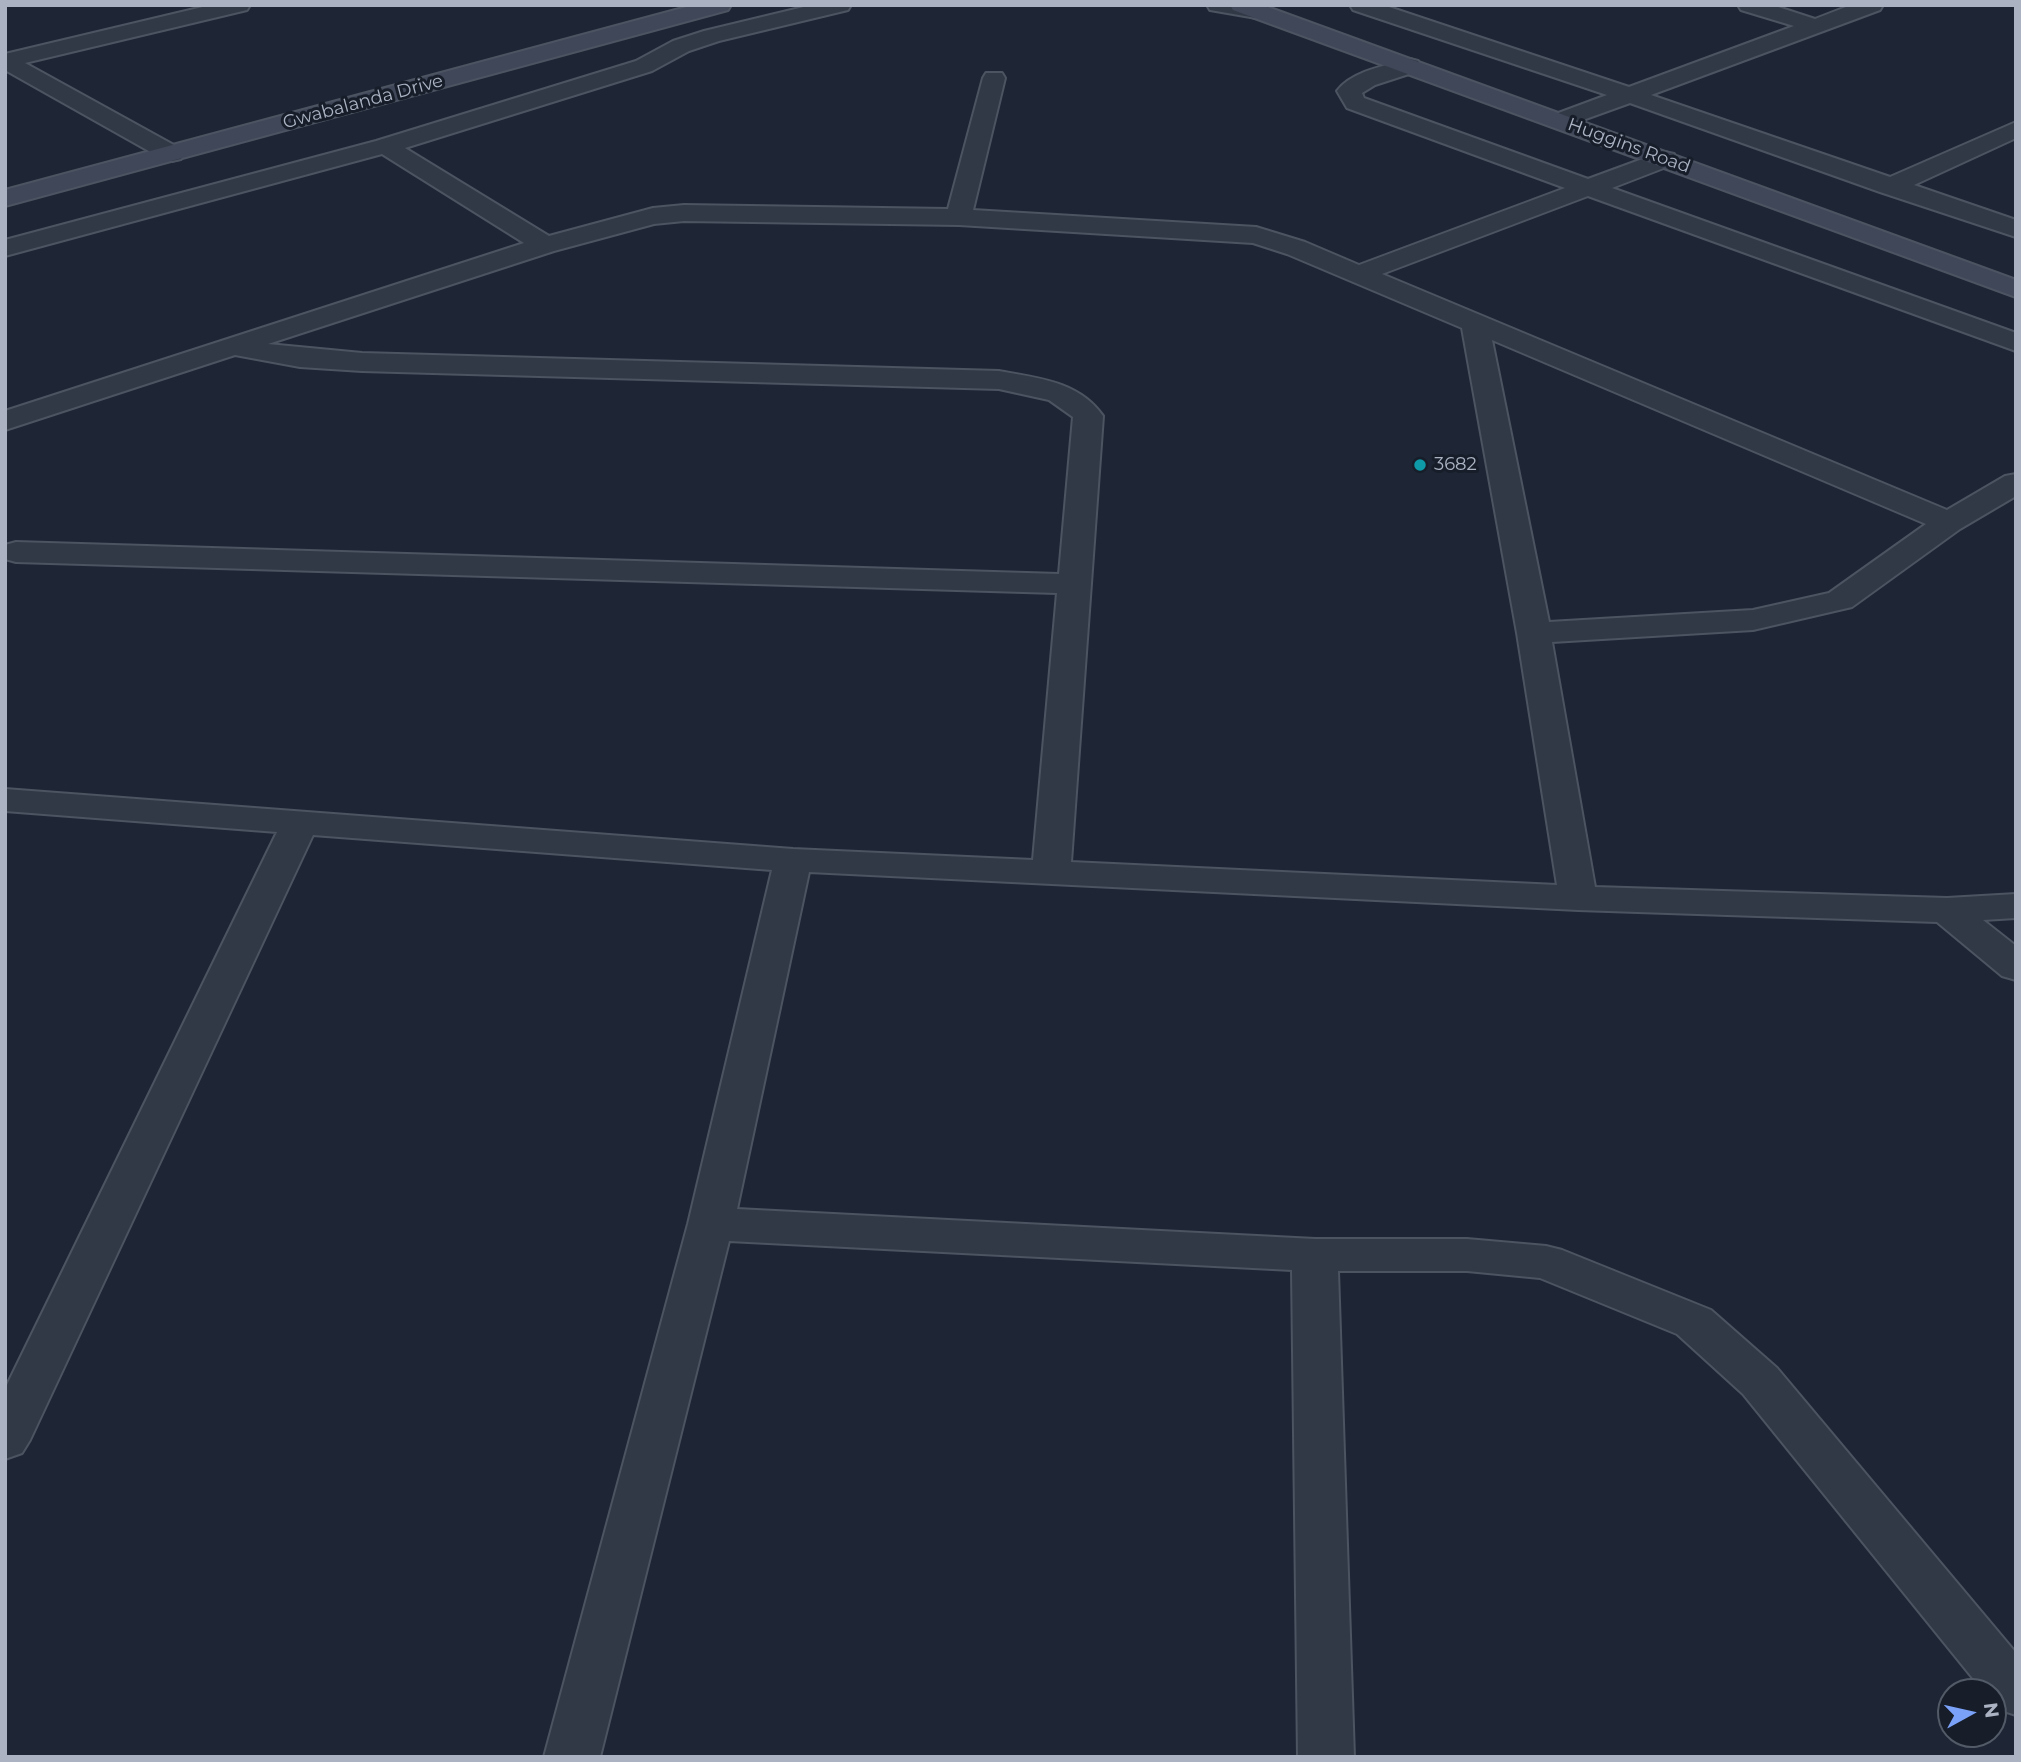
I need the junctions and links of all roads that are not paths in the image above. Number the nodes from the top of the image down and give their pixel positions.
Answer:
1 (239, 5) edge
2 (720, 5) edge
3 (840, 5) edge
4 (1218, 5) edge
5 (1361, 5) edge
6 (1749, 5) edge
7 (1872, 5) edge
8 (1252, 9) edge
9 (1815, 26) junction
10 (5, 61) edge
11 (1410, 66) junction
12 (994, 78) dead end
13 (1633, 96) junction
14 (1560, 120) junction
15 (2016, 129) edge
16 (385, 146) junction
17 (172, 154) junction
18 (1664, 159) junction
19 (1589, 187) junction
20 (1889, 187) junction
21 (5, 198) edge
22 (959, 216) junction
23 (2016, 229) edge
24 (545, 245) junction
25 (5, 248) edge
26 (1358, 274) junction
27 (2016, 289) edge
28 (1475, 323) junction
29 (2016, 343) edge
30 (234, 347) junction
31 (5, 421) edge
32 (2016, 483) edge
33 (1949, 522) junction
34 (9, 553) edge
35 (1073, 584) junction
36 (1534, 633) junction
37 (5, 800) edge
38 (300, 822) junction
39 (793, 860) junction
40 (1051, 872) junction
41 (1578, 898) junction
42 (2016, 906) edge
43 (1947, 910) junction
44 (2016, 967) edge
45 (711, 1224) junction
46 (1315, 1255) junction
47 (5, 1440) edge
48 (2016, 1692) edge
49 (572, 1757) edge
50 (1326, 1757) edge

1 - 10 street
2 - 17 street, Gwabalanda Drive
3 - 16 street
4 - 8 street
5 - 13 street
6 - 9 street
7 - 9 street
8 - 11 street, Huggins Road
9 - 13 street
10 - 17 street
11 - 14 street, Huggins Road
11 - 19 street
12 - 22 street
13 - 14 street
13 - 20 street
14 - 18 street, Huggins Road
15 - 20 street
16 - 24 street
16 - 25 street
17 - 21 street, Gwabalanda Drive
18 - 19 street
18 - 27 street, Huggins Road
19 - 26 street
19 - 29 street
20 - 23 street
22 - 24 street
22 - 26 street
24 - 30 street
26 - 28 street
28 - 33 street
28 - 36 street
30 - 31 street
30 - 35 street
32 - 33 street
33 - 36 street
34 - 35 street
35 - 40 street
36 - 41 street
37 - 38 street
38 - 39 street
38 - 47 street
39 - 40 street
39 - 45 street
40 - 41 street
41 - 43 street
42 - 43 street
43 - 44 street
45 - 46 street
45 - 49 street
46 - 48 street
46 - 50 street

